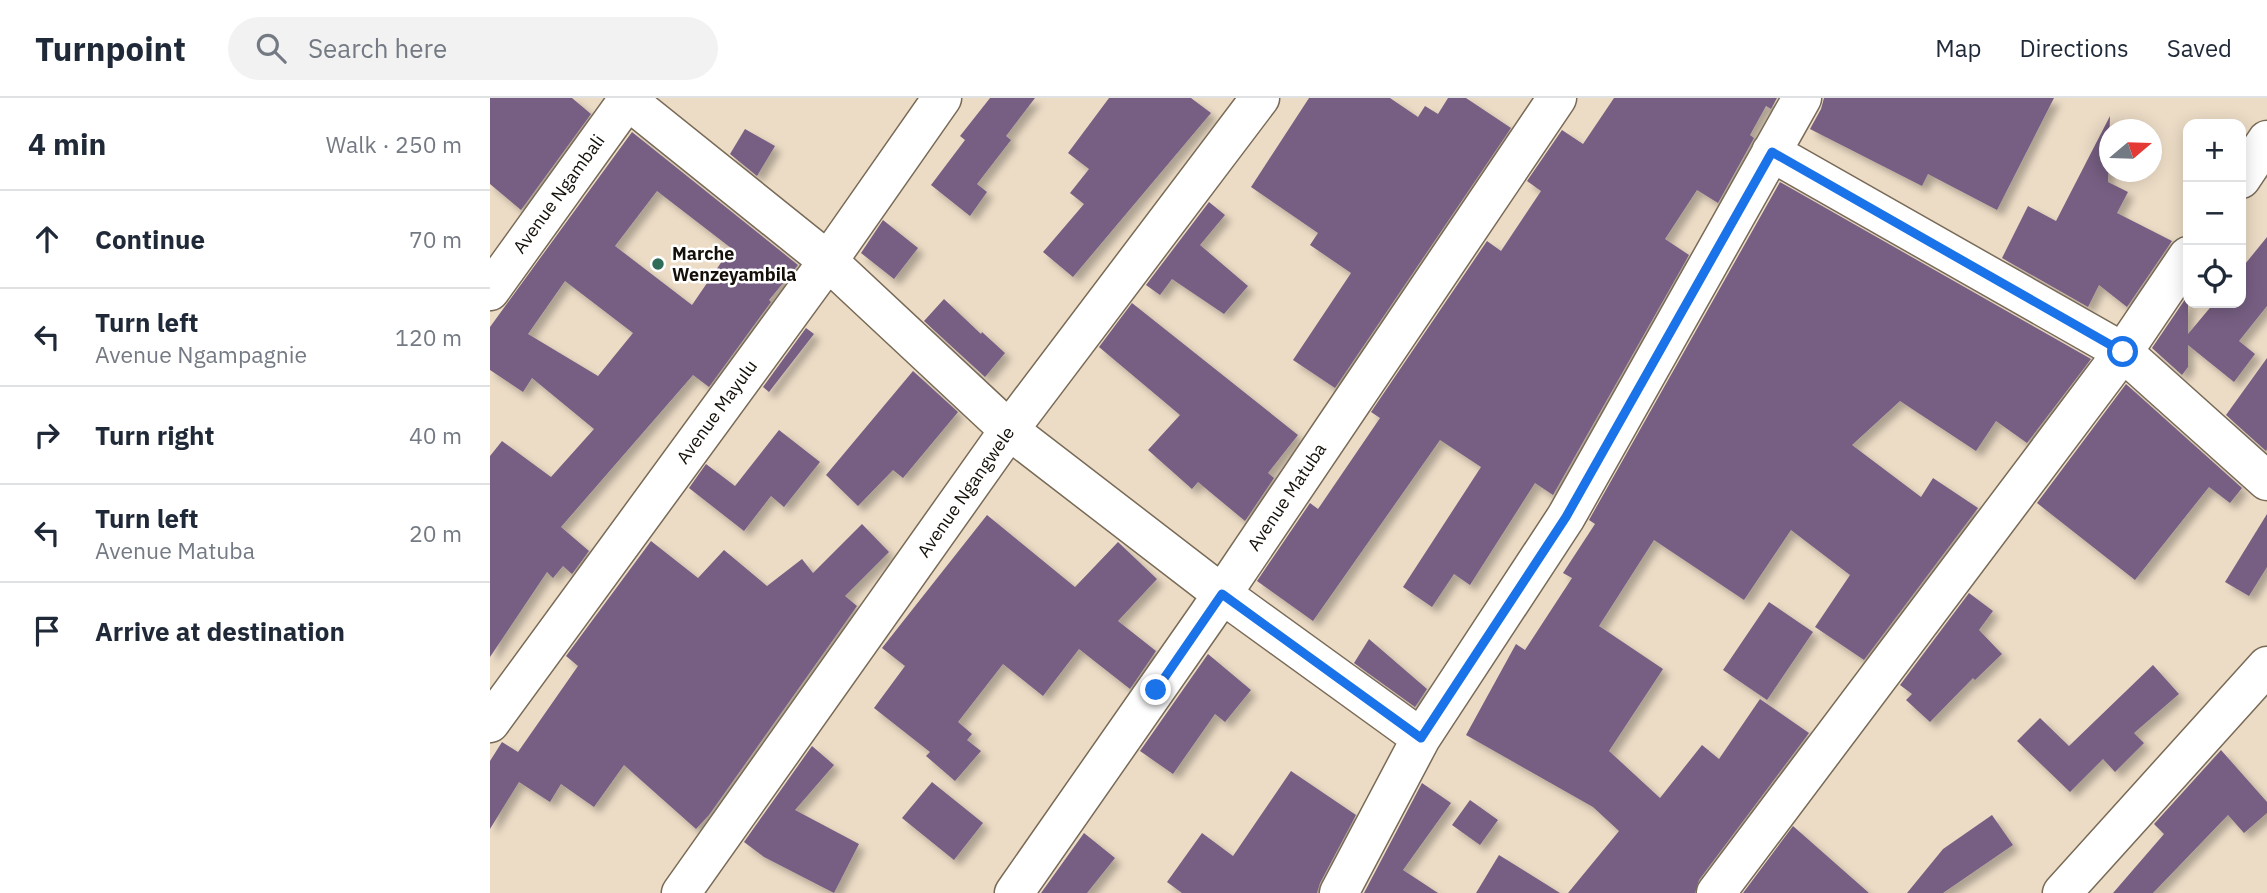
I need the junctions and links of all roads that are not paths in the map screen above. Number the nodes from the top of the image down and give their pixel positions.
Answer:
1 (942, 98) edge
2 (1260, 98) edge
3 (1557, 98) edge
4 (1802, 98) edge
5 (627, 99) edge
6 (2267, 140) edge
7 (1772, 152) junction
8 (2246, 172) edge
9 (828, 261) junction
10 (2183, 263) edge
11 (490, 291) edge
12 (2123, 352) junction
13 (1009, 430) junction
14 (2267, 481) edge
15 (1222, 594) junction
16 (2267, 666) edge
17 (495, 704) edge
18 (1421, 738) junction
19 (681, 893) edge
20 (1014, 893) edge
21 (1339, 893) edge
22 (1716, 893) edge
23 (2062, 893) edge

1 - 9 street, Avenue Mayulu
2 - 13 street, Avenue Ngangwele
3 - 15 street, Avenue Matuba
4 - 7 street
5 - 9 street
5 - 11 street, Avenue Ngambali
6 - 8 street
7 - 12 street
7 - 18 street
9 - 13 street
9 - 17 street, Avenue Mayulu
10 - 12 street
12 - 14 street
12 - 22 street
13 - 15 street
13 - 19 street, Avenue Ngangwele
15 - 18 street
15 - 20 street, Avenue Matuba
16 - 23 street
18 - 21 street

